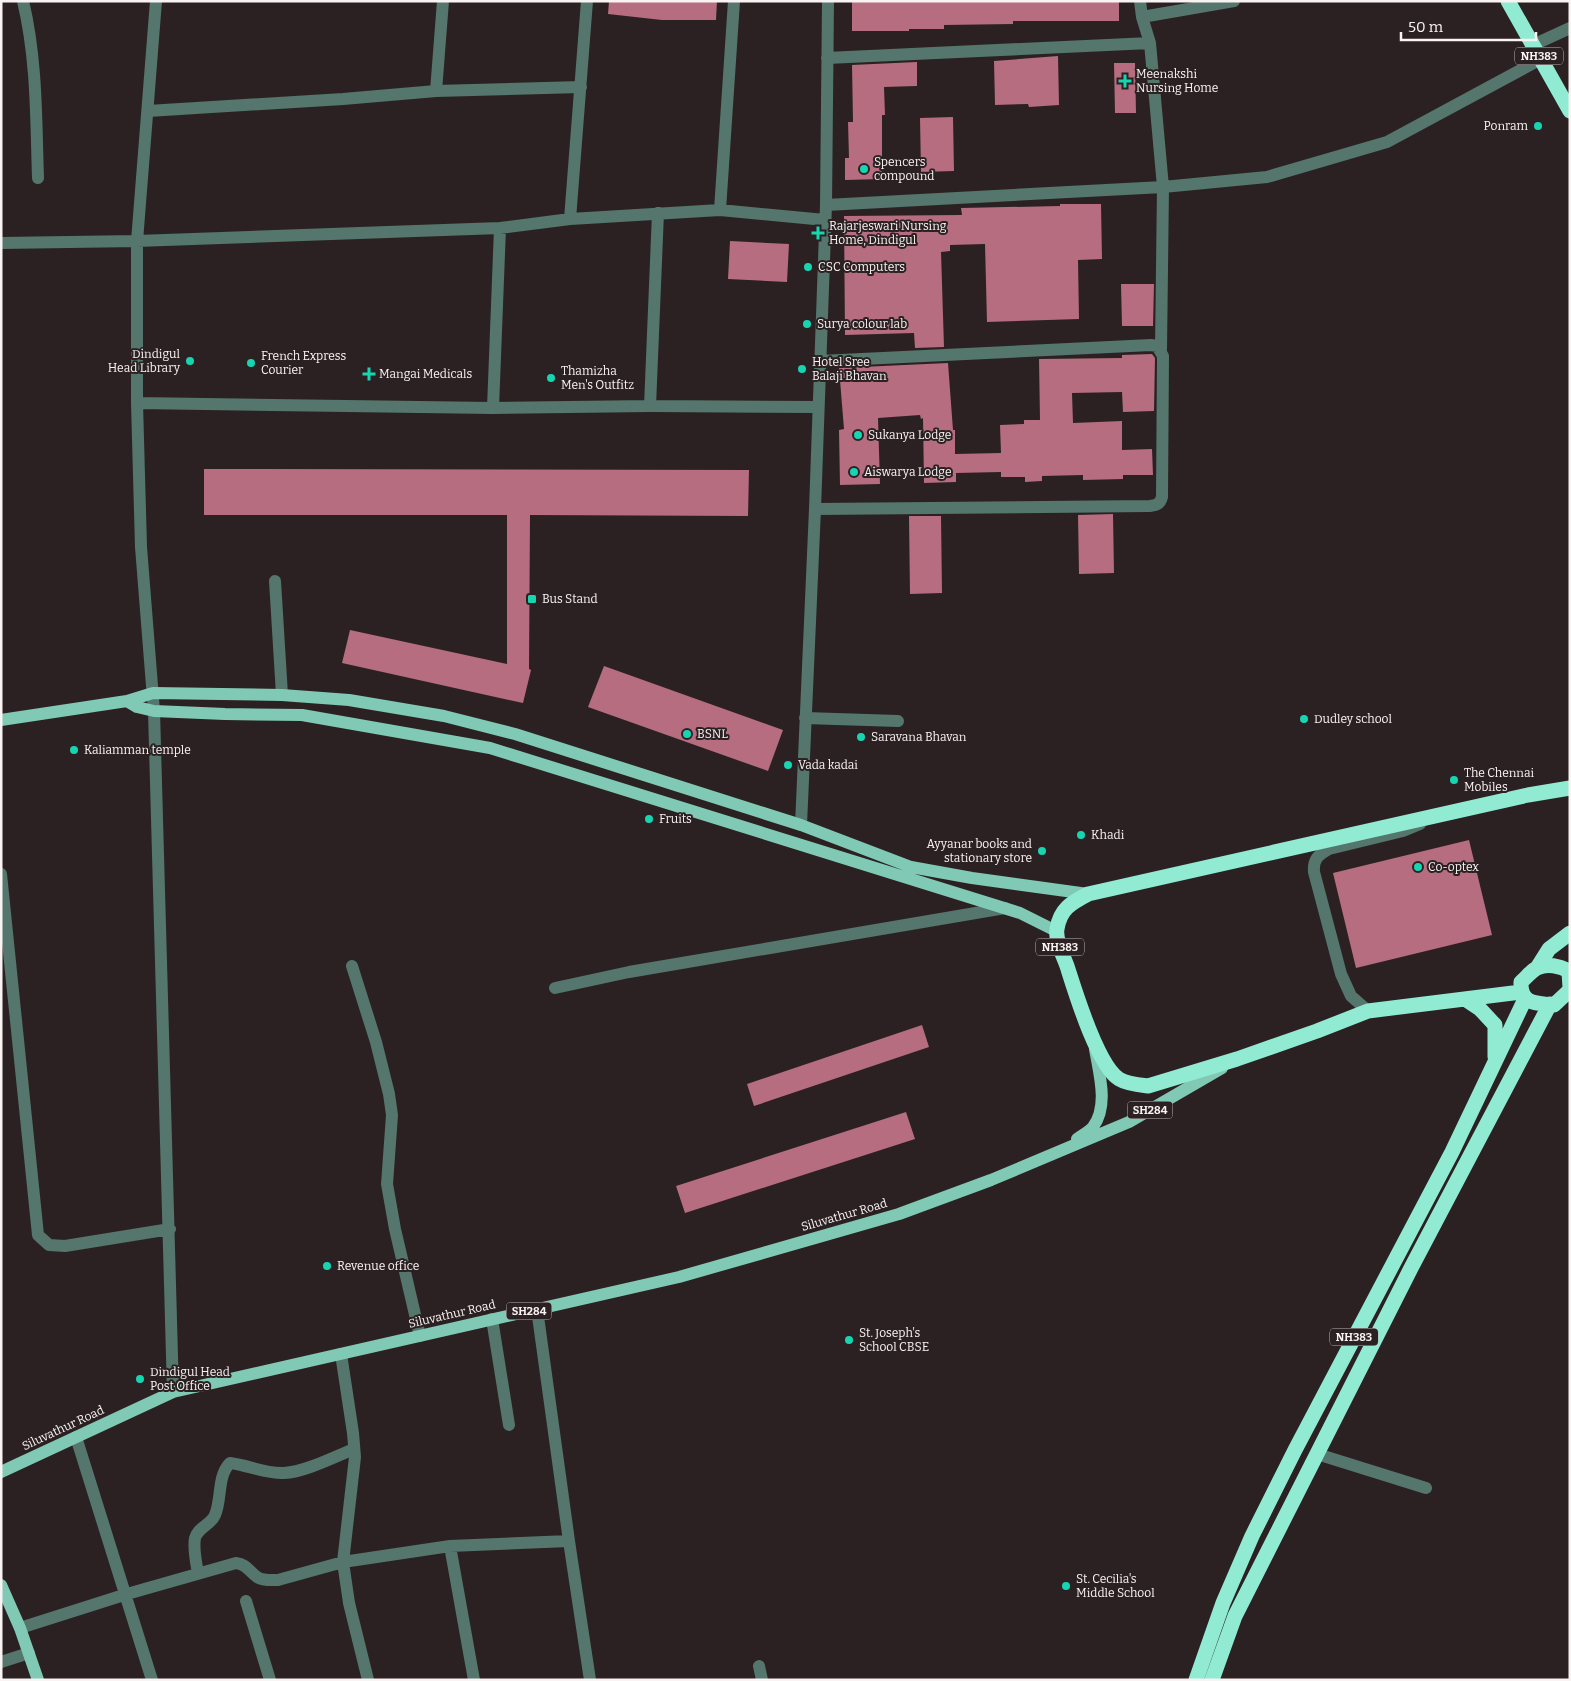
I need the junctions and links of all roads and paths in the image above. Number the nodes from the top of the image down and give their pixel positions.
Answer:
1 (23, 1) edge
2 (156, 1) edge
3 (443, 1) edge
4 (587, 1) edge
5 (734, 1) edge
6 (828, 1) edge
7 (1140, 1) edge
8 (1234, 1) edge
9 (1508, 1) edge
10 (1142, 17) junction
11 (1570, 28) edge
12 (1150, 43) junction
13 (1533, 45) junction
14 (827, 58) junction
15 (1541, 59) junction
16 (581, 87) junction
17 (436, 91) junction
18 (1570, 110) edge
19 (148, 111) junction
20 (38, 178) dead end
21 (1163, 187) junction
22 (826, 205) junction
23 (720, 210) junction
24 (658, 213) junction
25 (570, 219) junction
26 (825, 220) junction
27 (500, 228) junction
28 (138, 241) junction
29 (1, 243) edge
30 (1161, 350) junction
31 (820, 362) junction
32 (137, 403) junction
33 (650, 406) junction
34 (818, 407) junction
35 (493, 408) junction
36 (815, 509) junction
37 (275, 581) dead end
38 (152, 694) junction
39 (282, 696) junction
40 (127, 701) junction
41 (154, 711) junction
42 (806, 718) junction
43 (1, 720) edge
44 (898, 721) dead end
45 (570, 752) junction
46 (558, 769) junction
47 (1570, 788) edge
48 (1433, 817) junction
49 (801, 825) junction
50 (1, 874) edge
51 (1088, 894) junction
52 (1005, 908) junction
53 (1056, 931) junction
54 (1570, 933) edge
55 (352, 966) dead end
56 (1537, 968) junction
57 (1569, 971) edge
58 (555, 988) dead end
59 (1570, 989) edge
60 (1523, 996) junction
61 (1465, 999) junction
62 (1550, 1004) junction
63 (1368, 1011) junction
64 (1094, 1040) junction
65 (1237, 1059) junction
66 (1495, 1061) junction
67 (1059, 1152) junction
68 (170, 1229) junction
69 (538, 1309) junction
70 (492, 1319) junction
71 (420, 1336) junction
72 (341, 1354) junction
73 (173, 1392) junction
74 (509, 1425) dead end
75 (76, 1437) junction
76 (354, 1449) junction
77 (1317, 1454) junction
78 (1, 1472) edge
79 (1426, 1488) dead end
80 (569, 1541) junction
81 (450, 1546) junction
82 (343, 1562) junction
83 (198, 1573) junction
84 (1, 1586) edge
85 (126, 1594) junction
86 (246, 1601) dead end
87 (20, 1628) junction
88 (29, 1653) junction
89 (1, 1662) edge
90 (759, 1666) dead end
91 (38, 1680) edge
92 (152, 1680) edge
93 (270, 1680) edge
94 (368, 1680) edge
95 (474, 1680) edge
96 (590, 1680) edge
97 (762, 1680) edge
98 (1196, 1680) edge
99 (1212, 1680) edge

1 - 20 street
2 - 19 street
3 - 17 street
4 - 16 street
5 - 23 street
6 - 14 street
7 - 10 street
8 - 10 street
9 - 13 highway, NH383
10 - 12 street
11 - 13 street
12 - 14 street
12 - 21 street
13 - 15 highway, NH383
14 - 22 street
15 - 18 highway, NH383
15 - 21 street
16 - 17 street
16 - 25 street
17 - 19 street
19 - 28 street
21 - 22 street
21 - 30 street
22 - 26 street
23 - 24 street
23 - 26 street
24 - 25 street
24 - 33 street
25 - 27 street
26 - 31 street
27 - 28 street
27 - 35 street
28 - 29 street
28 - 32 street
30 - 31 street
30 - 36 street
31 - 34 street
32 - 35 street
32 - 38 street
33 - 34 street
33 - 35 street
34 - 36 street
36 - 42 street
37 - 39 street
38 - 39 main road
38 - 40 main road
38 - 41 street
39 - 45 main road
40 - 41 main road
40 - 43 main road
41 - 46 main road
41 - 68 street
42 - 44 street
42 - 49 street
45 - 46 main road
45 - 49 main road
46 - 52 main road
47 - 48 highway, NH383
48 - 51 highway, NH383
48 - 63 street
49 - 51 main road
50 - 68 street
51 - 53 highway, NH383
52 - 53 main road
52 - 58 street
53 - 64 highway, NH383
54 - 56 highway
55 - 71 street
56 - 57 highway
56 - 60 highway
57 - 59 highway
59 - 62 highway
60 - 61 highway, NH383
60 - 62 highway
60 - 66 highway, NH383
61 - 63 highway, NH383
61 - 66 highway
62 - 77 highway, NH383
63 - 65 highway, NH383
64 - 65 highway, NH383
64 - 67 main road, Siluvathur Road / SH284
65 - 67 main road, Siluvathur Road / SH284
66 - 98 highway, NH383
67 - 69 main road, Siluvathur Road / SH284
68 - 73 street
69 - 70 main road, Siluvathur Road / SH284
69 - 80 street
70 - 71 main road, Siluvathur Road / SH284
70 - 74 street
71 - 72 main road, Siluvathur Road / SH284
72 - 73 main road, Siluvathur Road / SH284
72 - 76 street
73 - 75 main road, Siluvathur Road / SH284
75 - 78 main road, Siluvathur Road / SH284
75 - 85 street
76 - 82 street
76 - 83 street
77 - 79 street
77 - 99 highway, NH383
80 - 81 street
80 - 96 street
81 - 82 street
81 - 95 street
82 - 83 street
82 - 94 street
83 - 85 street
84 - 87 main road
85 - 87 street
85 - 92 street
86 - 93 street
87 - 88 main road
88 - 89 street
88 - 91 main road
90 - 97 street

